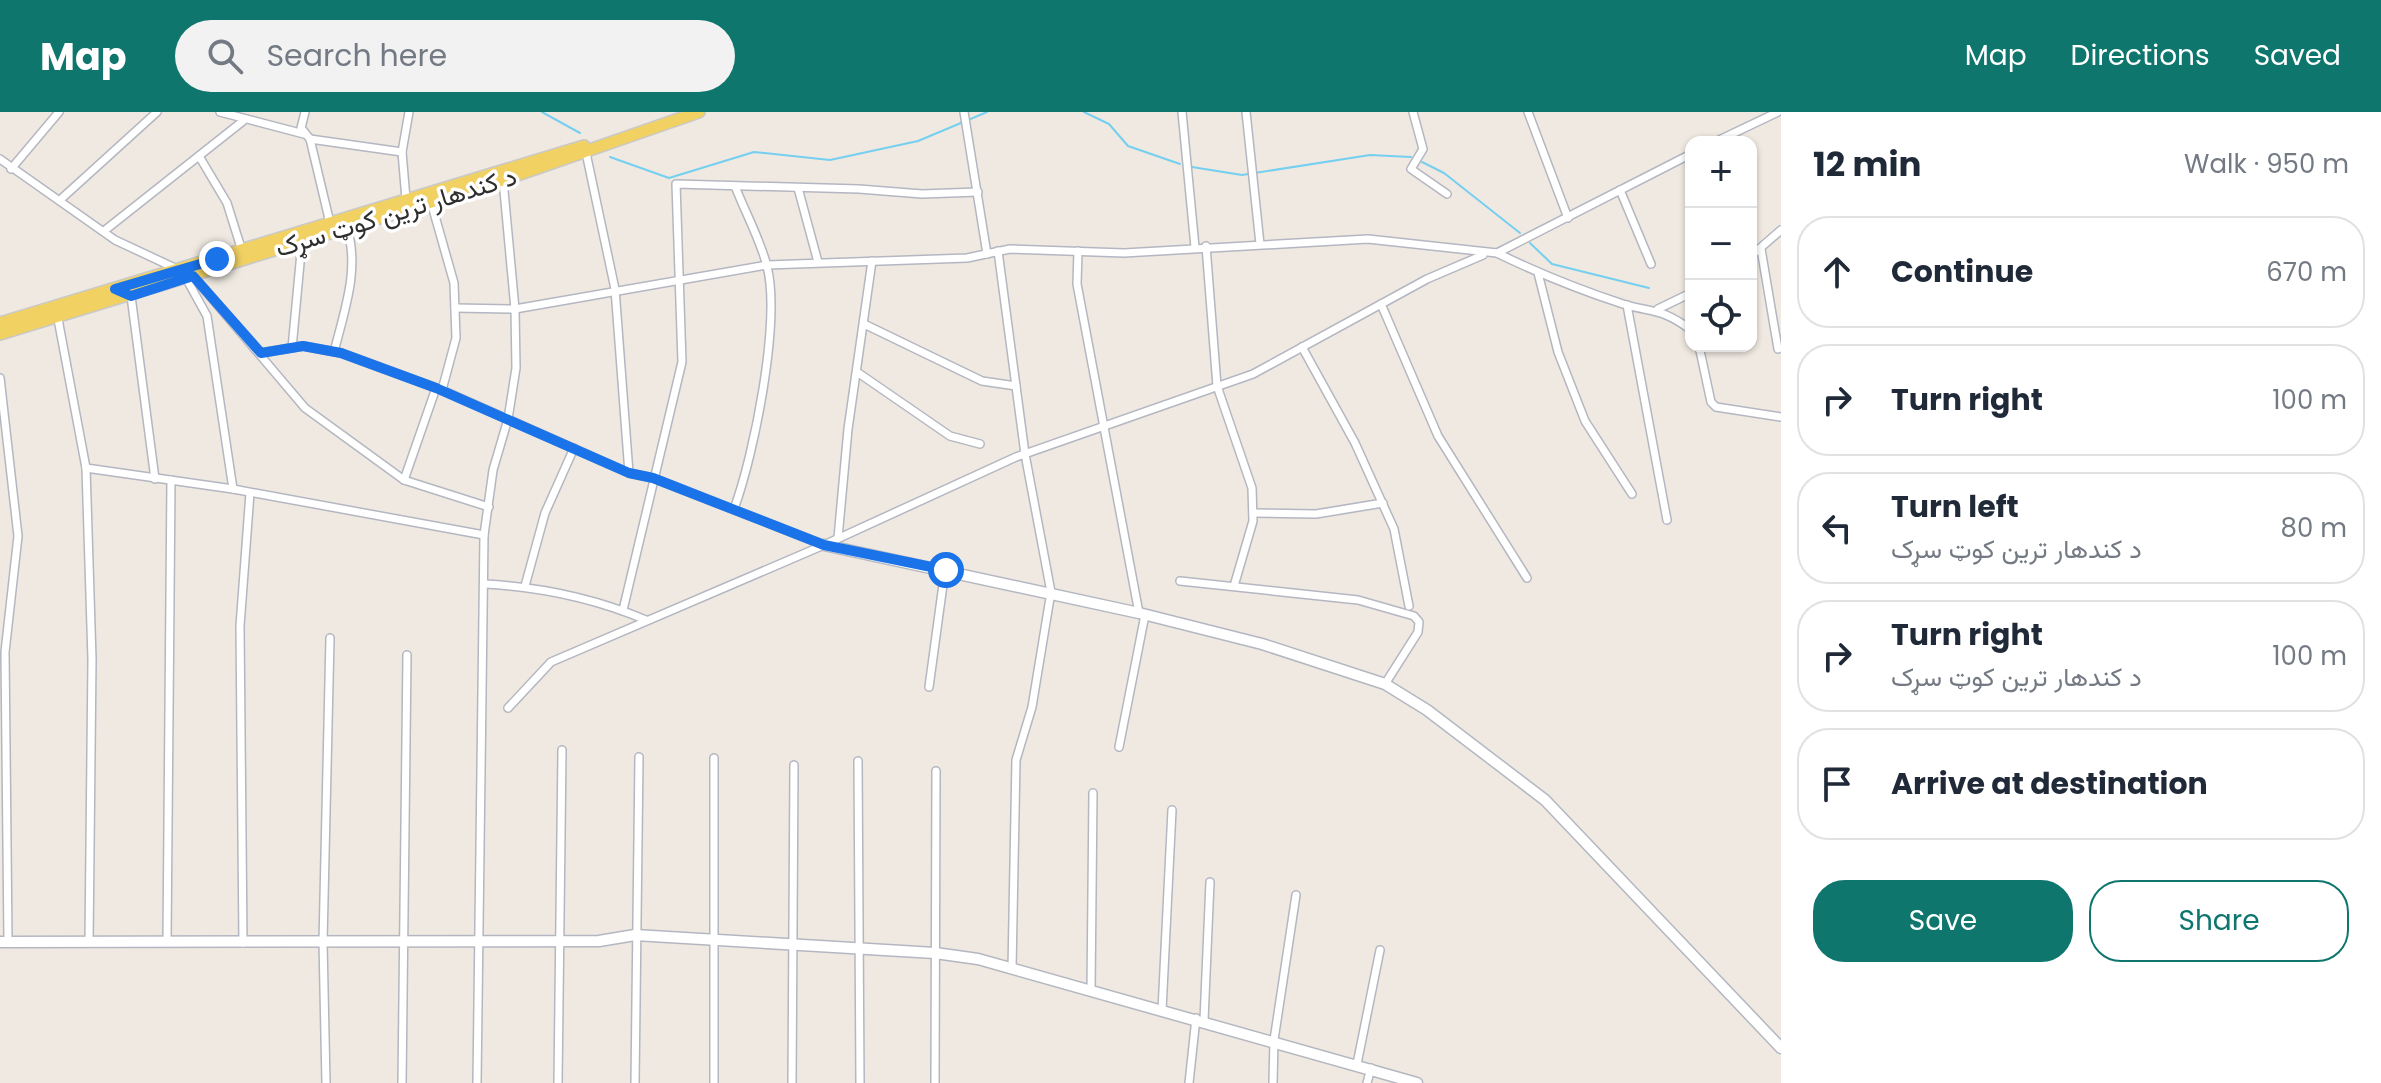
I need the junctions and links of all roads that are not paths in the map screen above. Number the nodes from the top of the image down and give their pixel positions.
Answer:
1 (59, 112) edge
2 (157, 112) edge
3 (220, 112) edge
4 (305, 112) edge
5 (409, 112) edge
6 (699, 112) edge
7 (964, 112) edge
8 (1182, 112) edge
9 (1246, 112) edge
10 (1413, 112) edge
11 (1528, 112) edge
12 (1778, 112) edge
13 (684, 114) edge
14 (243, 121) junction
15 (1728, 136) edge
16 (307, 137) junction
17 (585, 148) junction
18 (402, 152) junction
19 (199, 156) junction
20 (1685, 157) edge
21 (0, 159) edge
22 (11, 169) junction
23 (503, 180) junction
24 (735, 186) junction
25 (798, 188) junction
26 (1620, 190) junction
27 (978, 192) junction
28 (1447, 194) dead end
29 (406, 199) junction
30 (60, 200) junction
31 (431, 202) junction
32 (1568, 218) junction
33 (330, 223) junction
34 (347, 228) junction
35 (1781, 230) edge
36 (104, 231) junction
37 (302, 242) junction
38 (1260, 244) junction
39 (1206, 246) junction
40 (1195, 247) junction
41 (1761, 249) junction
42 (242, 251) junction
43 (998, 251) junction
44 (1078, 251) junction
45 (1757, 252) edge
46 (1497, 253) junction
47 (987, 254) junction
48 (1484, 254) junction
49 (872, 261) junction
50 (818, 262) junction
51 (1651, 264) dead end
52 (767, 265) junction
53 (1538, 273) junction
54 (186, 275) junction
55 (677, 279) junction
56 (115, 289) junction
57 (615, 289) junction
58 (131, 296) junction
59 (1685, 296) edge
60 (1381, 304) junction
61 (1627, 305) junction
62 (455, 308) junction
63 (515, 309) junction
64 (1658, 309) junction
65 (58, 319) junction
66 (0, 323) edge
67 (864, 324) junction
68 (1685, 326) edge
69 (0, 334) edge
70 (1302, 347) junction
71 (292, 348) junction
72 (1778, 349) dead end
73 (334, 352) junction
74 (1700, 352) edge
75 (261, 353) junction
76 (857, 372) junction
77 (0, 378) edge
78 (1016, 386) junction
79 (1217, 386) junction
80 (439, 389) junction
81 (1781, 417) edge
82 (508, 419) junction
83 (1105, 426) junction
84 (980, 444) dead end
85 (574, 448) junction
86 (1025, 454) junction
87 (86, 468) junction
88 (629, 473) junction
89 (653, 478) junction
90 (155, 479) junction
91 (171, 480) junction
92 (404, 480) junction
93 (233, 489) junction
94 (250, 493) junction
95 (1632, 494) dead end
96 (1383, 503) junction
97 (489, 507) junction
98 (734, 509) junction
99 (1253, 513) junction
100 (1667, 520) dead end
101 (484, 535) junction
102 (838, 538) junction
103 (824, 545) junction
104 (946, 570) junction
105 (1527, 578) dead end
106 (1180, 581) dead end
107 (485, 584) junction
108 (525, 586) junction
109 (1234, 586) junction
110 (1051, 592) junction
111 (1409, 606) dead end
112 (623, 610) junction
113 (1142, 614) junction
114 (646, 620) junction
115 (330, 638) dead end
116 (407, 655) dead end
117 (1385, 684) junction
118 (929, 687) dead end
119 (508, 708) dead end
120 (1119, 747) dead end
121 (562, 750) dead end
122 (639, 757) dead end
123 (714, 758) dead end
124 (858, 761) dead end
125 (794, 765) dead end
126 (936, 771) dead end
127 (1093, 793) dead end
128 (3, 808) edge
129 (1172, 810) dead end
130 (1210, 882) dead end
131 (1296, 895) dead end
132 (635, 935) junction
133 (713, 939) junction
134 (89, 941) junction
135 (167, 941) junction
136 (403, 941) junction
137 (4, 942) edge
138 (323, 942) junction
139 (558, 942) junction
140 (243, 943) junction
141 (478, 943) junction
142 (792, 945) junction
143 (859, 949) junction
144 (1380, 950) dead end
145 (935, 953) junction
146 (1012, 969) junction
147 (1091, 990) junction
148 (1162, 1010) junction
149 (1200, 1019) junction
150 (1274, 1040) junction
151 (1781, 1048) edge
152 (1357, 1064) junction
153 (1371, 1068) junction
154 (326, 1083) edge
155 (402, 1083) edge
156 (477, 1083) edge
157 (558, 1083) edge
158 (635, 1083) edge
159 (714, 1083) edge
160 (792, 1083) edge
161 (860, 1083) edge
162 (935, 1083) edge
163 (1189, 1083) edge
164 (1273, 1083) edge
165 (1367, 1083) edge
166 (1417, 1083) edge

1 - 22 street
2 - 30 street
3 - 14 street
4 - 16 street
5 - 18 street
6 - 13 main road, د کندهار ترين کوټ سړک
7 - 27 street
8 - 40 street
9 - 38 street
10 - 28 street
11 - 32 street
12 - 15 street
13 - 17 main road, د کندهار ترين کوټ سړک
14 - 16 street
14 - 19 street
16 - 18 street
16 - 33 street
17 - 23 main road, د کندهار ترين کوټ سړک
17 - 29 main road, د کندهار ترين کوټ سړک
17 - 57 street
18 - 29 street
19 - 36 street
19 - 42 street
20 - 26 street
21 - 22 street
22 - 30 street
23 - 31 main road, د کندهار ترين کوټ سړک
23 - 63 street
24 - 25 street
24 - 52 street
24 - 55 street
25 - 27 street
25 - 50 street
26 - 32 street
26 - 51 street
27 - 47 street
29 - 33 main road, د کندهار ترين کوټ سړک
30 - 36 street
31 - 34 main road, د کندهار ترين کوټ سړک
31 - 62 street
32 - 46 street
33 - 42 main road, د کندهار ترين کوټ سړک
34 - 37 main road, د کندهار ترين کوټ سړک
34 - 73 street
35 - 41 street
36 - 54 street
37 - 54 main road, د کندهار ترين کوټ سړک
37 - 71 street
38 - 39 street
38 - 48 street
39 - 40 street
39 - 79 street
40 - 44 street
41 - 45 street
41 - 72 street
42 - 54 main road, د کندهار ترين کوټ سړک
43 - 44 street
43 - 47 street
43 - 78 street
44 - 83 street
46 - 48 street
46 - 53 street
47 - 49 street
48 - 60 street
49 - 50 street
49 - 67 street
50 - 52 street
52 - 55 street
52 - 98 street
53 - 61 street
53 - 95 street
54 - 56 main road, د کندهار ترين کوټ سړک
54 - 58 main road, د کندهار ترين کوټ سړک
54 - 75 street
54 - 93 street
55 - 57 street
55 - 89 street
56 - 58 street
56 - 66 main road, د کندهار ترين کوټ سړک
57 - 63 street
57 - 88 street
58 - 65 main road, د کندهار ترين کوټ سړک
58 - 90 street
59 - 64 street
60 - 70 street
60 - 105 street
61 - 64 street
61 - 100 street
62 - 63 street
62 - 80 street
63 - 82 street
64 - 68 street
65 - 69 main road, د کندهار ترين کوټ سړک
65 - 87 street
67 - 76 street
67 - 78 street
70 - 79 street
70 - 96 street
71 - 73 street
71 - 75 street
73 - 80 street
74 - 81 street
75 - 92 street
76 - 84 street
76 - 102 street
77 - 128 street
78 - 86 street
79 - 83 street
79 - 99 street
80 - 82 street
80 - 92 street
82 - 85 street
82 - 97 street
83 - 86 street
83 - 113 street
85 - 88 street
85 - 108 street
86 - 102 street
86 - 110 street
87 - 90 street
87 - 134 street
88 - 89 street
89 - 98 street
89 - 112 street
90 - 91 street
91 - 93 street
91 - 135 street
92 - 97 street
93 - 94 street
94 - 101 street
94 - 140 street
96 - 99 street
96 - 111 street
97 - 101 street
98 - 103 street
99 - 109 street
101 - 107 street
102 - 103 street
103 - 104 street
103 - 114 street
104 - 110 street
104 - 118 street
106 - 109 street
107 - 108 street
107 - 141 street
108 - 112 street
109 - 117 street
110 - 113 street
110 - 146 street
112 - 114 street
113 - 117 street
113 - 120 street
114 - 119 street
115 - 138 street
116 - 136 street
117 - 151 street
121 - 139 street
122 - 132 street
123 - 133 street
124 - 143 street
125 - 142 street
126 - 145 street
127 - 147 street
128 - 137 street
129 - 148 street
130 - 149 street
131 - 150 street
132 - 133 street
132 - 139 street
132 - 158 street
133 - 142 street
133 - 159 street
134 - 135 street
134 - 137 street
135 - 140 street
136 - 138 street
136 - 141 street
136 - 155 street
138 - 140 street
138 - 154 street
139 - 141 street
139 - 157 street
141 - 156 street
142 - 143 street
142 - 160 street
143 - 145 street
143 - 161 street
144 - 152 street
145 - 146 street
145 - 162 street
146 - 147 street
147 - 148 street
148 - 149 street
149 - 150 street
149 - 163 street
150 - 152 street
150 - 164 street
152 - 153 street
153 - 165 street
153 - 166 street

